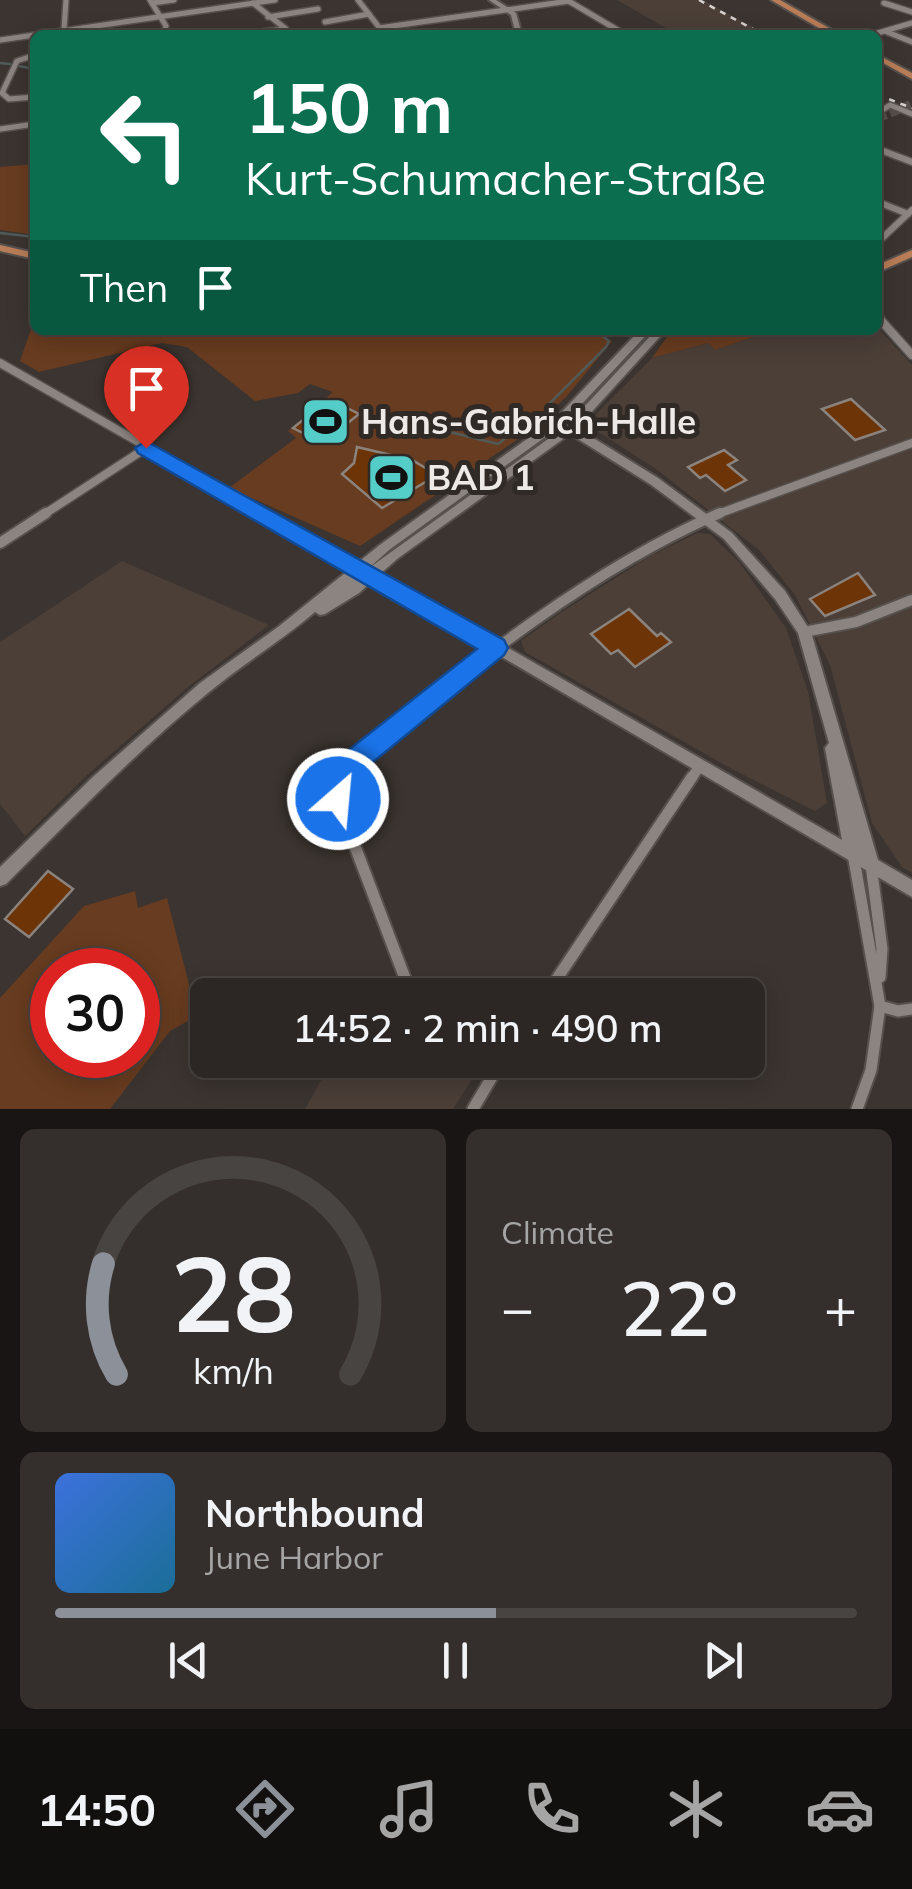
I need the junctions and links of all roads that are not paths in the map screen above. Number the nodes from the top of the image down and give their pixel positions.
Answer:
1 (66, 0) edge
2 (174, 0) edge
3 (274, 0) edge
4 (358, 0) edge
5 (492, 0) edge
6 (776, 0) edge
7 (568, 1) edge
8 (152, 2) edge
9 (888, 2) edge
10 (253, 3) junction
11 (318, 9) dead end
12 (510, 10) junction
13 (912, 12) edge
14 (369, 14) junction
15 (268, 16) junction
16 (160, 17) junction
17 (325, 22) dead end
18 (912, 24) edge
19 (102, 25) junction
20 (379, 28) joint
21 (64, 30) joint
22 (104, 30) edge
23 (166, 30) edge
24 (277, 30) edge
25 (519, 30) edge
26 (617, 30) edge
27 (828, 30) edge
28 (884, 31) joint
29 (30, 35) edge
30 (0, 40) edge
31 (912, 42) edge
32 (30, 57) edge
33 (882, 59) edge
34 (912, 76) edge
35 (30, 98) edge
36 (882, 110) edge
37 (912, 114) edge
38 (30, 125) edge
39 (0, 130) edge
40 (882, 151) edge
41 (912, 162) edge
42 (882, 203) edge
43 (910, 212) edge
44 (882, 238) edge
45 (0, 247) edge
46 (30, 252) edge
47 (912, 253) edge
48 (912, 264) edge
49 (882, 267) edge
50 (882, 278) edge
51 (882, 321) edge
52 (629, 335) edge
53 (641, 335) edge
54 (655, 335) edge
55 (634, 342) junction
56 (912, 355) edge
57 (2, 367) edge
58 (565, 425) junction
59 (912, 443) edge
60 (146, 448) junction
61 (706, 519) junction
62 (0, 543) edge
63 (366, 571) junction
64 (912, 600) edge
65 (804, 632) junction
66 (496, 648) junction
67 (831, 731) junction
68 (700, 767) junction
69 (853, 854) junction
70 (870, 864) junction
71 (0, 878) edge
72 (912, 889) edge
73 (405, 978) edge
74 (557, 978) edge
75 (879, 990) junction
76 (880, 1006) junction
77 (912, 1010) edge
78 (489, 1078) edge
79 (472, 1109) edge
80 (857, 1109) edge

1 - 21 street
2 - 8 street
3 - 10 street
4 - 14 street
5 - 12 street
6 - 27 main road
7 - 12 street
7 - 26 street
8 - 16 street
9 - 13 street
10 - 15 street
10 - 16 street
11 - 15 street
12 - 20 street
12 - 25 street
14 - 17 street
14 - 20 street
15 - 24 street
16 - 19 street
16 - 23 street
18 - 28 street
19 - 21 street
19 - 22 street
28 - 31 street
29 - 30 street
32 - 35 street
33 - 34 main road
36 - 37 street
38 - 39 street
40 - 41 street
42 - 43 street
43 - 44 street
45 - 46 main road
47 - 49 main road
48 - 50 main road
51 - 56 street
52 - 55 street
53 - 55 street
54 - 58 street
55 - 58 street
57 - 60 street
58 - 61 street
58 - 63 street
59 - 61 street
60 - 62 street
60 - 63 street
61 - 65 street
61 - 66 street
63 - 66 street
63 - 71 street
64 - 65 street
65 - 67 street
66 - 68 street
66 - 73 street
67 - 69 street
67 - 70 street
68 - 69 street
68 - 74 street
69 - 70 street
69 - 75 street
70 - 72 street
70 - 75 street
75 - 76 street
76 - 77 street
76 - 80 street
78 - 79 street

